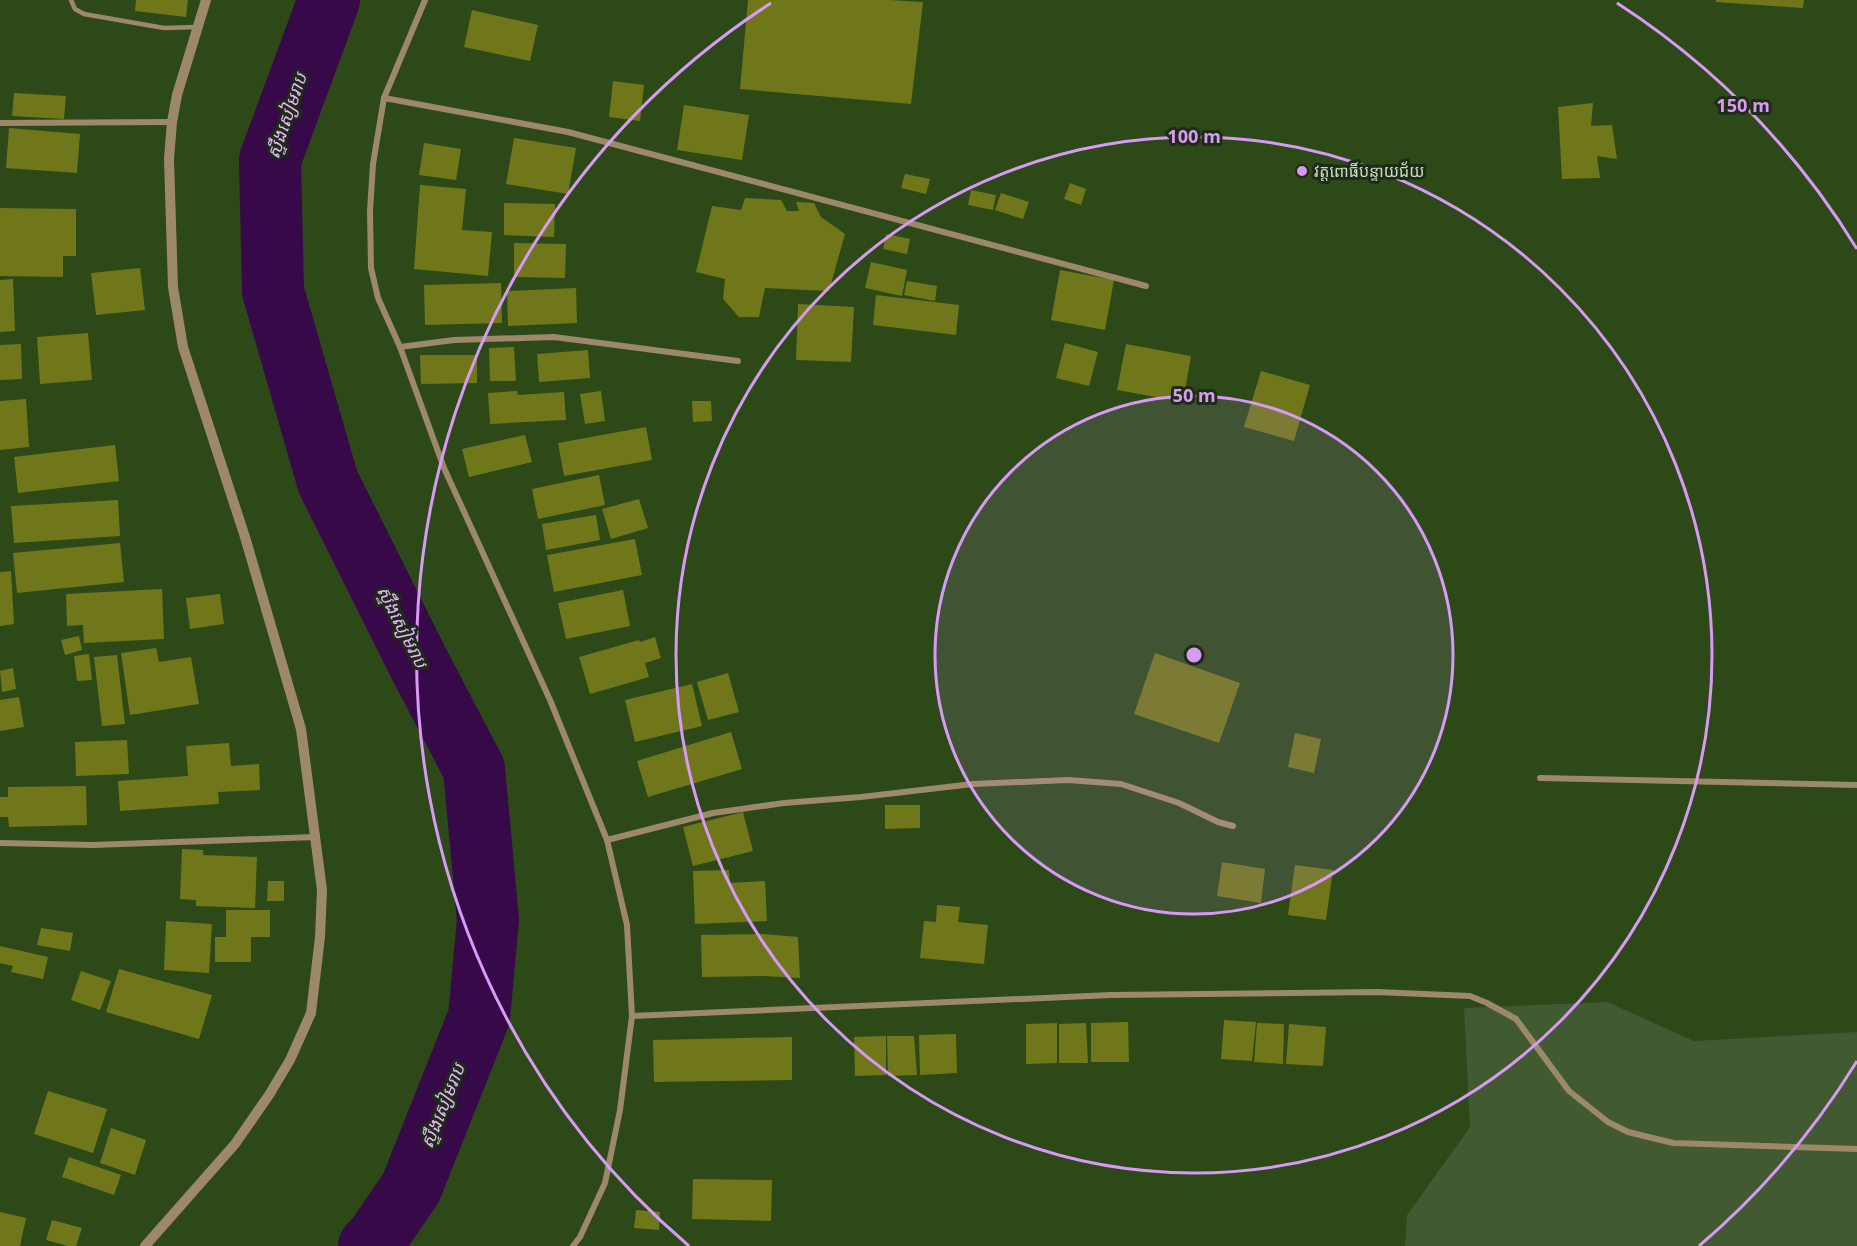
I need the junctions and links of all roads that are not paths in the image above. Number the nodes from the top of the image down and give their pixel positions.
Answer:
1 (71, 0) edge
2 (206, 0) edge
3 (425, 0) edge
4 (198, 27) junction
5 (384, 98) junction
6 (172, 122) junction
7 (0, 123) edge
8 (1146, 286) dead end
9 (400, 347) junction
10 (738, 362) dead end
11 (1540, 778) dead end
12 (1857, 785) edge
13 (1233, 826) dead end
14 (315, 837) junction
15 (607, 840) junction
16 (0, 843) edge
17 (632, 1016) junction
18 (1857, 1149) edge
19 (145, 1246) edge
20 (573, 1246) edge

1 - 4 lane
2 - 4 street
3 - 5 street
4 - 6 street
5 - 8 street
5 - 9 street
6 - 7 street
6 - 14 street
9 - 10 street
9 - 15 street
11 - 12 street
13 - 15 street
14 - 16 street
14 - 19 street
15 - 17 street
17 - 18 street
17 - 20 street

